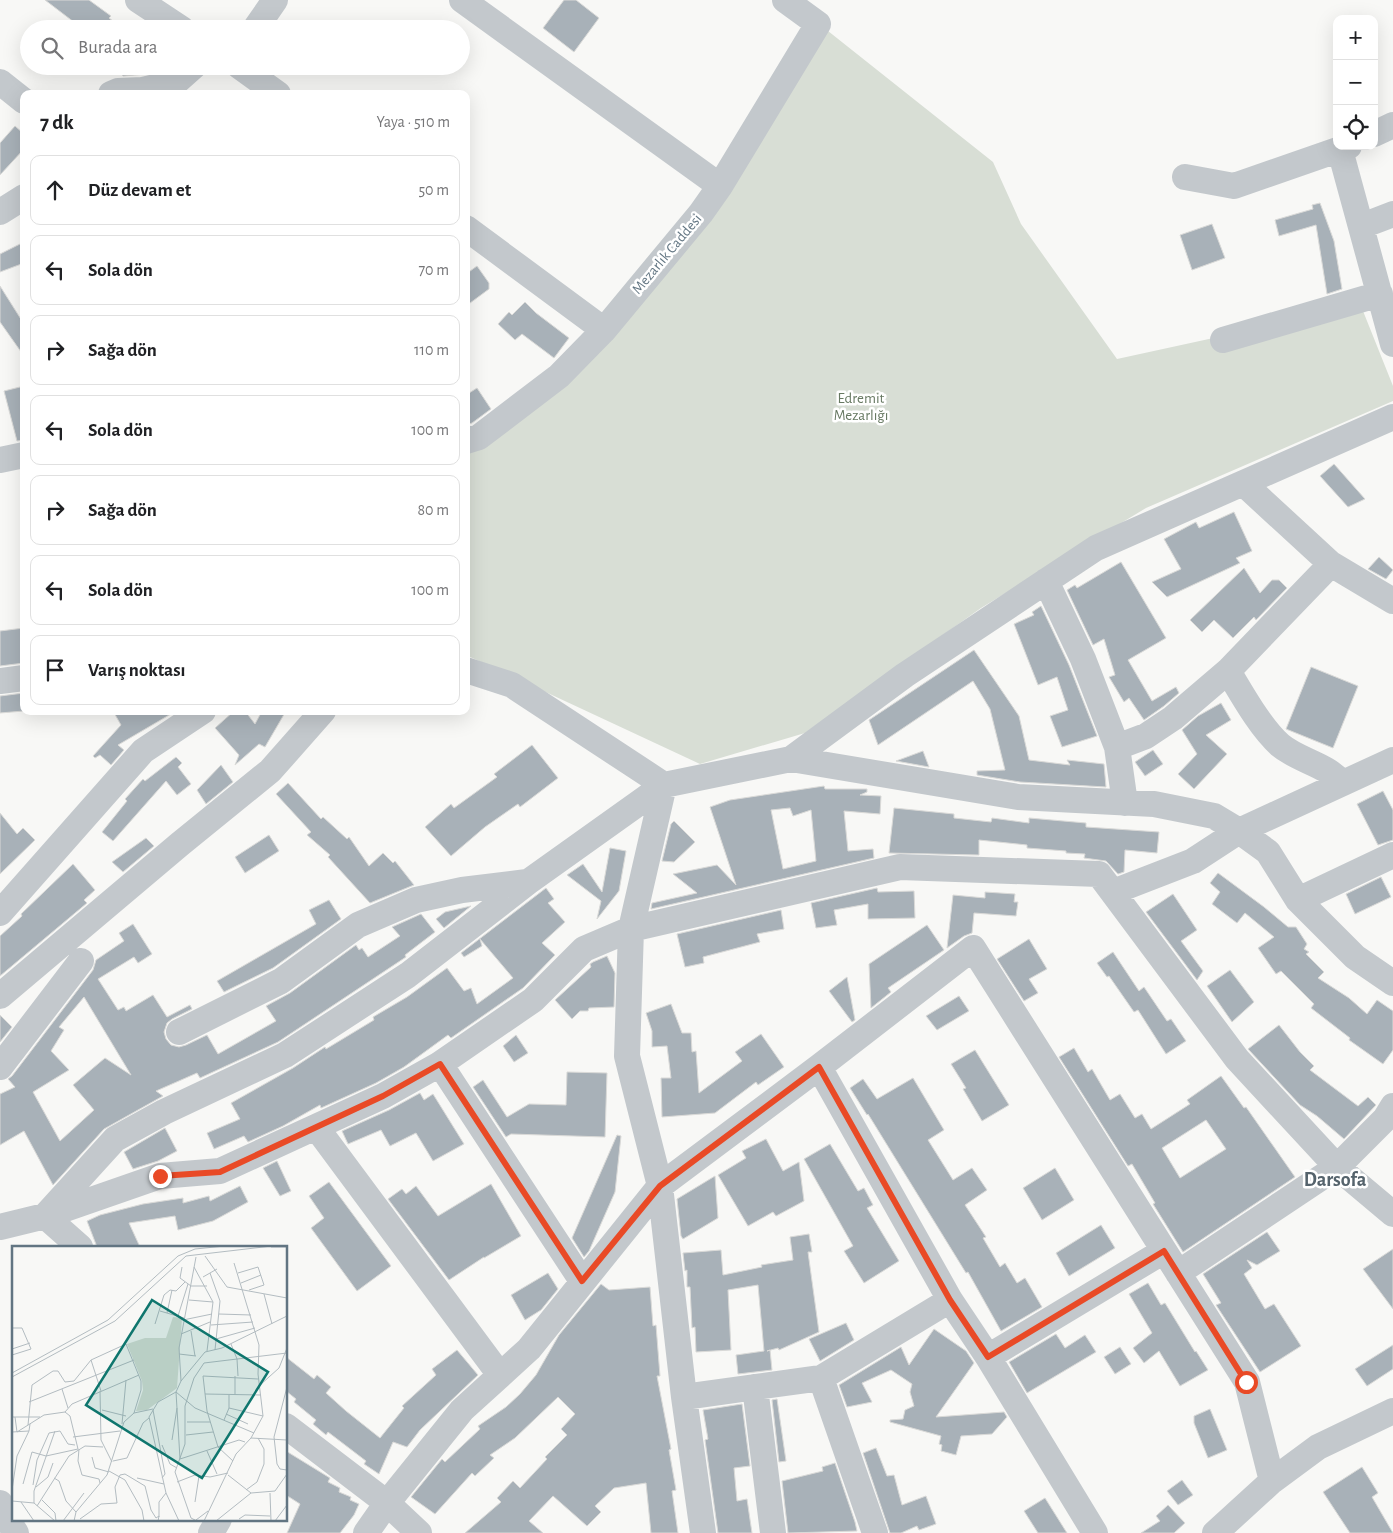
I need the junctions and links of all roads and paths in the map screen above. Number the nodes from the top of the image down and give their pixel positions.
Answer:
1 (138, 0) edge
2 (275, 0) edge
3 (462, 0) edge
4 (785, 0) edge
5 (168, 20) edge
6 (261, 20) edge
7 (184, 75) edge
8 (252, 75) edge
9 (0, 82) edge
10 (151, 90) edge
11 (272, 90) edge
12 (20, 98) edge
13 (1393, 125) edge
14 (1378, 132) edge
15 (1339, 150) edge
16 (1345, 150) edge
17 (1185, 177) dead end
18 (720, 186) junction
19 (20, 200) edge
20 (0, 212) edge
21 (1393, 214) edge
22 (1362, 226) junction
23 (470, 235) edge
24 (1380, 294) junction
25 (604, 330) junction
26 (1223, 340) dead end
27 (1393, 344) edge
28 (1393, 417) edge
29 (470, 439) edge
30 (20, 456) edge
31 (0, 460) edge
32 (0, 464) edge
33 (20, 464) edge
34 (1244, 484) junction
35 (1331, 564) junction
36 (1046, 581) junction
37 (1393, 602) edge
38 (470, 671) edge
39 (1228, 671) junction
40 (20, 678) edge
41 (0, 681) edge
42 (197, 715) edge
43 (319, 715) edge
44 (1117, 747) junction
45 (791, 759) junction
46 (1393, 760) edge
47 (1342, 784) junction
48 (664, 785) junction
49 (1125, 803) junction
50 (1239, 831) junction
51 (1393, 854) edge
52 (528, 882) junction
53 (1113, 892) junction
54 (1298, 900) junction
55 (0, 913) edge
56 (631, 929) junction
57 (81, 961) dead end
58 (1393, 983) edge
59 (0, 996) edge
60 (179, 1032) dead end
61 (440, 1064) junction
62 (0, 1067) edge
63 (819, 1067) junction
64 (1393, 1106) edge
65 (316, 1127) junction
66 (1337, 1167) junction
67 (660, 1186) junction
68 (1393, 1214) edge
69 (45, 1216) junction
70 (0, 1227) edge
71 (79, 1246) edge
72 (1164, 1251) junction
73 (1178, 1273) junction
74 (582, 1281) junction
75 (950, 1300) junction
76 (988, 1357) junction
77 (500, 1375) junction
78 (821, 1378) junction
79 (755, 1387) junction
80 (684, 1397) junction
81 (1393, 1411) edge
82 (288, 1428) edge
83 (1272, 1481) junction
84 (0, 1503) edge
85 (387, 1503) junction
86 (218, 1520) edge
87 (16, 1533) edge
88 (211, 1533) edge
89 (366, 1533) edge
90 (419, 1533) edge
91 (703, 1533) edge
92 (773, 1533) edge
93 (875, 1533) edge
94 (1095, 1533) edge
95 (1215, 1533) edge

1 - 5 street
2 - 6 street
3 - 18 street
4 - 18 street, Mezarlık Caddesi
7 - 10 street
8 - 11 street
9 - 12 street
13 - 14 street
15 - 17 street
16 - 22 street
18 - 25 street, Mezarlık Caddesi
19 - 20 street
21 - 22 street
22 - 24 street
23 - 25 street
24 - 26 street
24 - 27 street
25 - 29 street, Mezarlık Caddesi
28 - 34 street
30 - 31 street
32 - 33 street
34 - 35 street
34 - 36 street
35 - 37 street
35 - 39 street
36 - 44 street
36 - 45 street
38 - 48 street
39 - 44 street
39 - 47 street
40 - 41 street
42 - 55 street
43 - 59 street
44 - 49 street
45 - 48 street
45 - 49 street
46 - 47 street
47 - 50 street
48 - 52 street
48 - 56 street
49 - 50 street
50 - 53 street
50 - 54 street
51 - 54 street
52 - 60 street
52 - 69 street
53 - 56 street
53 - 66 street
54 - 58 street
56 - 61 street
56 - 67 street
57 - 62 street
61 - 65 street
61 - 74 street
63 - 67 street
63 - 72 street
63 - 75 street
64 - 66 street
65 - 69 street
65 - 77 street
66 - 68 street
66 - 73 street
67 - 74 street
67 - 80 street
69 - 70 street
69 - 71 street
72 - 73 street
72 - 76 street
73 - 83 street
74 - 77 street
75 - 76 street
75 - 78 street
76 - 94 street
77 - 85 street
78 - 79 street
78 - 93 street
79 - 80 street
79 - 92 street
80 - 91 street
81 - 83 street
82 - 85 street
83 - 95 street
84 - 87 street
85 - 89 street
85 - 90 street
86 - 88 street

